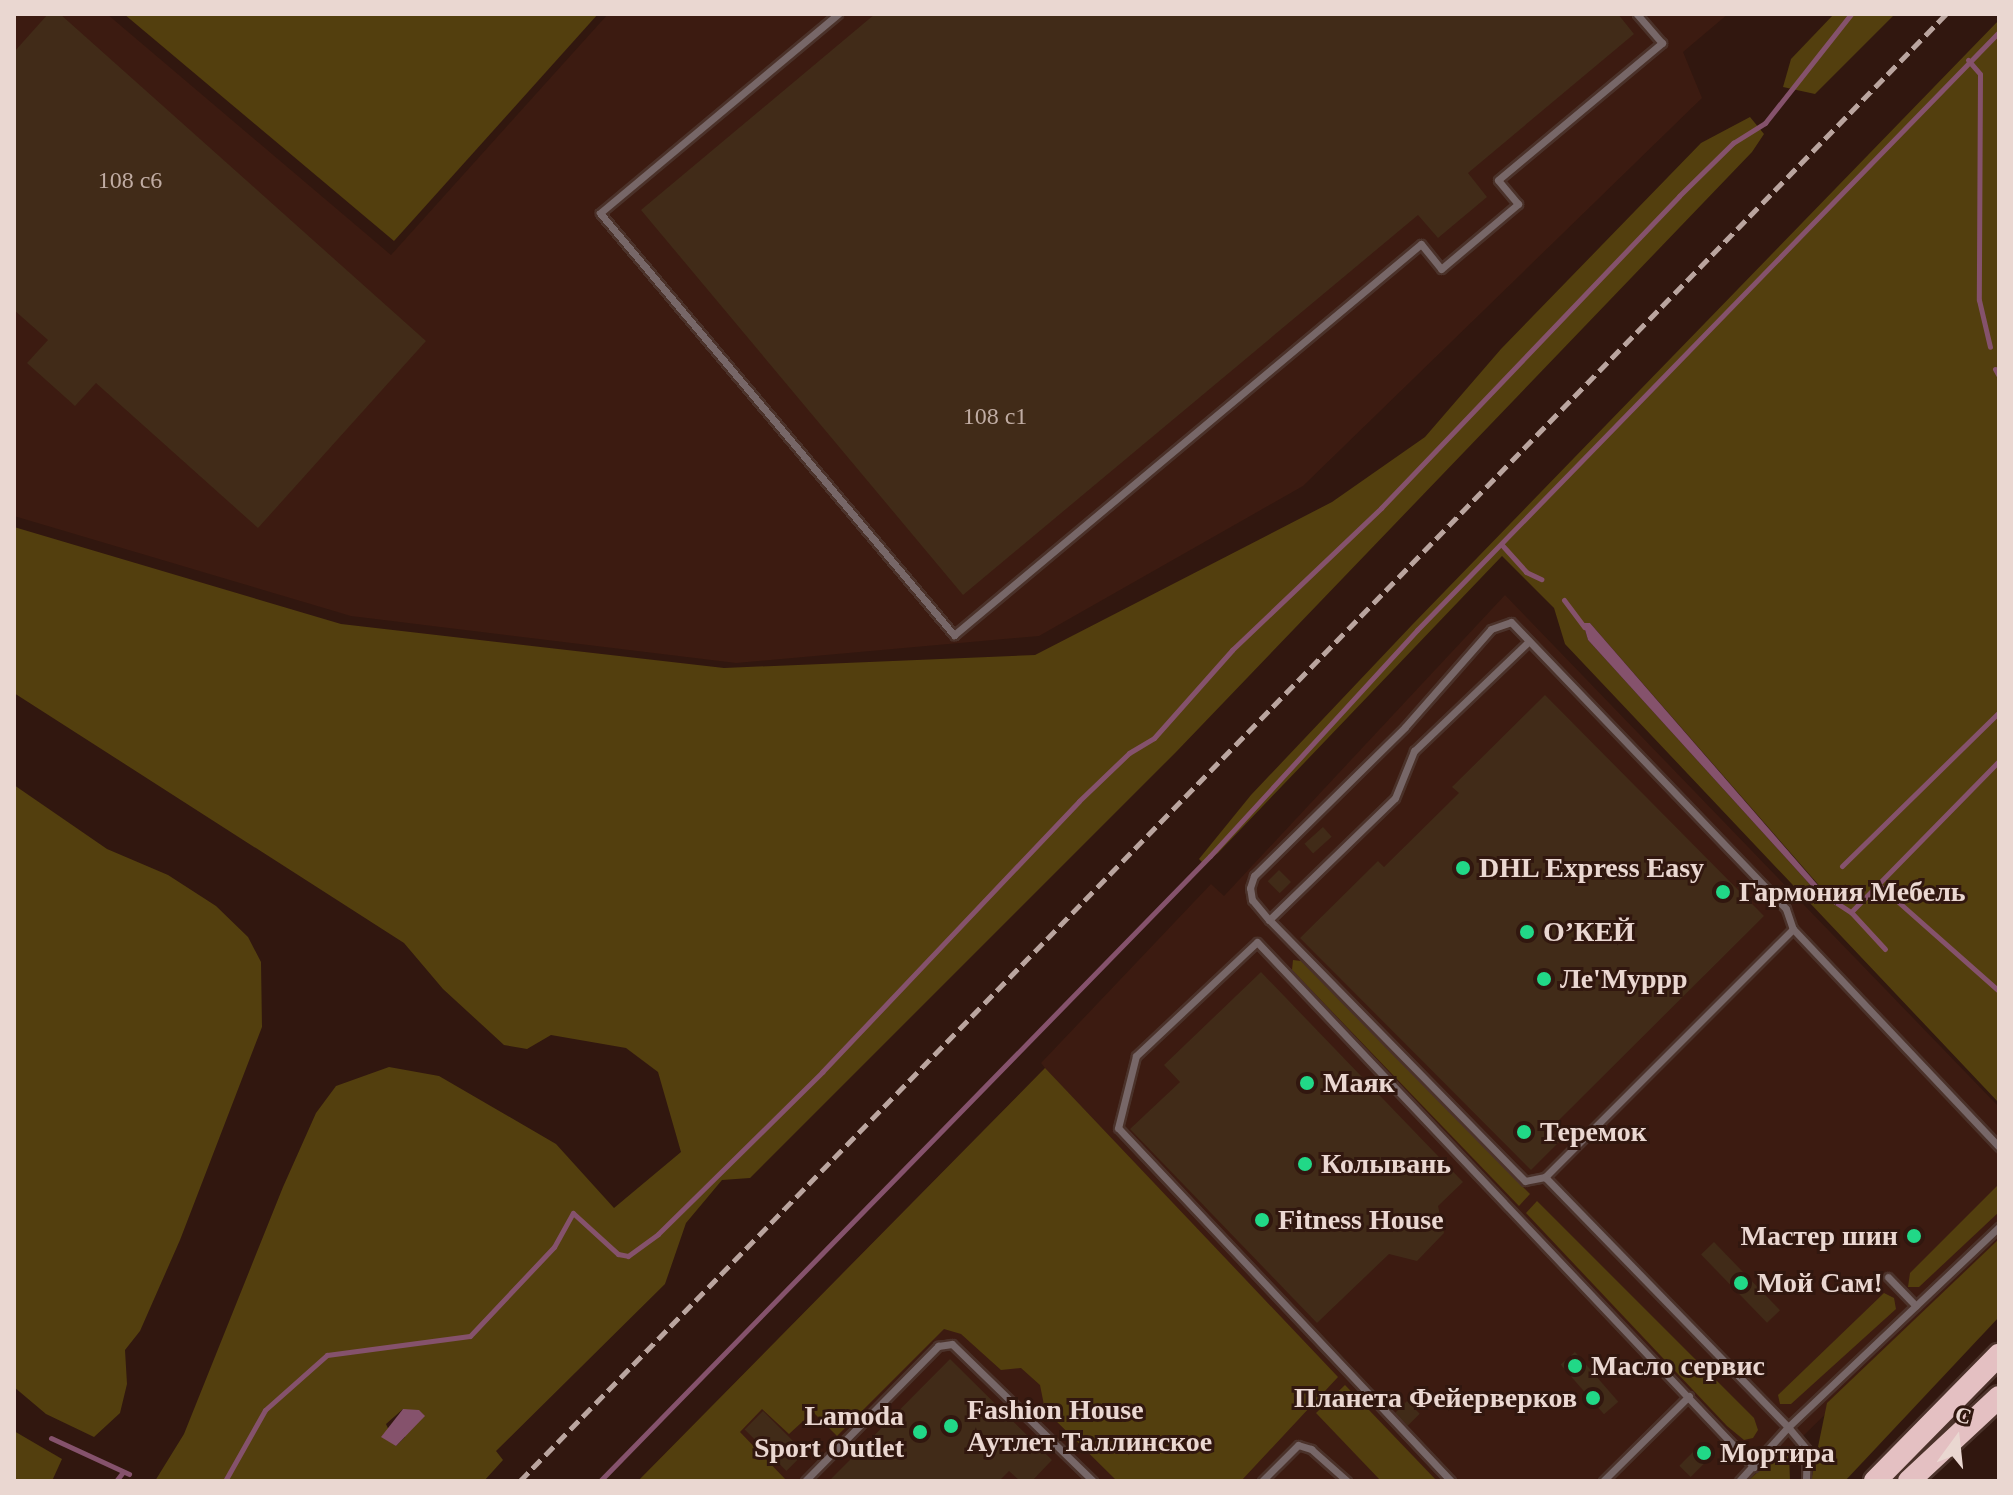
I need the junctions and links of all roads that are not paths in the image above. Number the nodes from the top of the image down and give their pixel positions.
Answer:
1 (838, 14) edge
2 (1637, 14) edge
3 (1529, 641) junction
4 (1269, 920) junction
5 (1793, 929) junction
6 (1999, 1147) edge
7 (1545, 1177) junction
8 (1999, 1227) edge
9 (1888, 1277) dead end
10 (1916, 1306) junction
11 (1999, 1355) edge
12 (1689, 1396) junction
13 (1999, 1397) edge
14 (1788, 1427) junction
15 (1754, 1467) junction
16 (805, 1481) edge
17 (1093, 1481) edge
18 (1262, 1481) edge
19 (1347, 1481) edge
20 (1451, 1481) edge
21 (1603, 1481) edge
22 (1739, 1481) edge
23 (1806, 1481) edge
24 (1875, 1481) edge
25 (1909, 1481) edge

1 - 2 lane
3 - 4 lane
3 - 4 lane
3 - 5 lane
4 - 7 lane
5 - 6 lane
5 - 7 lane
7 - 14 lane
8 - 10 lane
9 - 10 lane
10 - 14 lane
11 - 24 highway
12 - 15 lane
12 - 20 lane
12 - 21 lane
13 - 25 highway
14 - 15 lane
14 - 23 lane
15 - 22 lane
16 - 17 lane
18 - 19 lane

